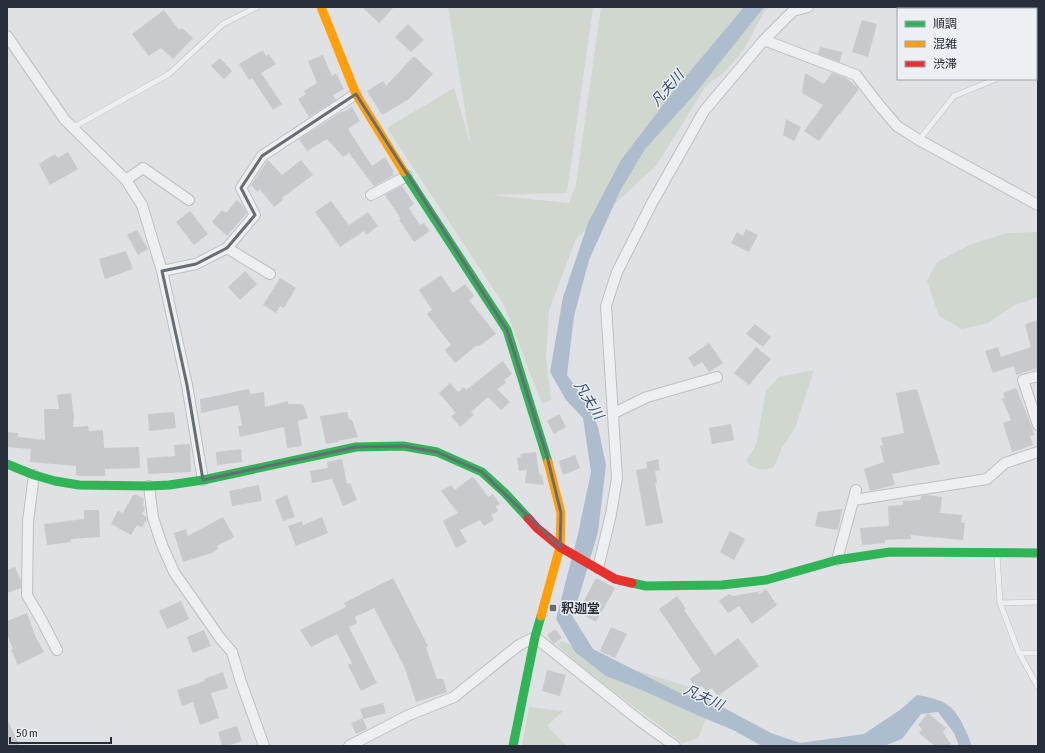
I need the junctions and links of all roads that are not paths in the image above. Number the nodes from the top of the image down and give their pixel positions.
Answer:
1 (257, 7) edge
2 (321, 7) edge
3 (808, 7) edge
4 (7, 36) edge
5 (764, 40) junction
6 (994, 80) edge
7 (356, 94) junction
8 (72, 128) junction
9 (918, 140) junction
10 (407, 176) junction
11 (126, 180) junction
12 (372, 195) dead end
13 (188, 200) dead end
14 (1038, 205) edge
15 (227, 248) junction
16 (162, 271) junction
17 (270, 274) dead end
18 (1038, 376) edge
19 (717, 377) dead end
20 (614, 413) junction
21 (1038, 425) edge
22 (1038, 452) edge
23 (7, 464) edge
24 (34, 475) junction
25 (203, 480) junction
26 (149, 486) junction
27 (560, 547) junction
28 (997, 553) junction
29 (1038, 553) edge
30 (837, 560) junction
31 (598, 568) junction
32 (1038, 602) edge
33 (1000, 603) junction
34 (535, 638) junction
35 (57, 650) dead end
36 (1019, 653) junction
37 (1038, 653) edge
38 (1038, 687) edge
39 (264, 746) edge
40 (349, 746) edge
41 (513, 746) edge
42 (675, 746) edge

1 - 8 lane
2 - 7 street
3 - 5 street
4 - 8 street
5 - 9 street
5 - 20 street
6 - 9 lane
7 - 10 street
7 - 15 street
8 - 11 street
9 - 14 street
10 - 12 street
10 - 27 street
11 - 13 street
11 - 16 street
15 - 16 street
15 - 17 street
16 - 25 street
18 - 21 street
19 - 20 street
20 - 31 street
22 - 30 street
23 - 24 street
24 - 26 street
24 - 35 street
25 - 26 street
25 - 27 street
26 - 39 street
27 - 31 street
27 - 34 street
28 - 29 street
28 - 30 street
28 - 33 lane
30 - 31 street
32 - 33 lane
33 - 36 lane
34 - 40 street
34 - 41 street
34 - 42 street
36 - 37 lane
36 - 38 lane

